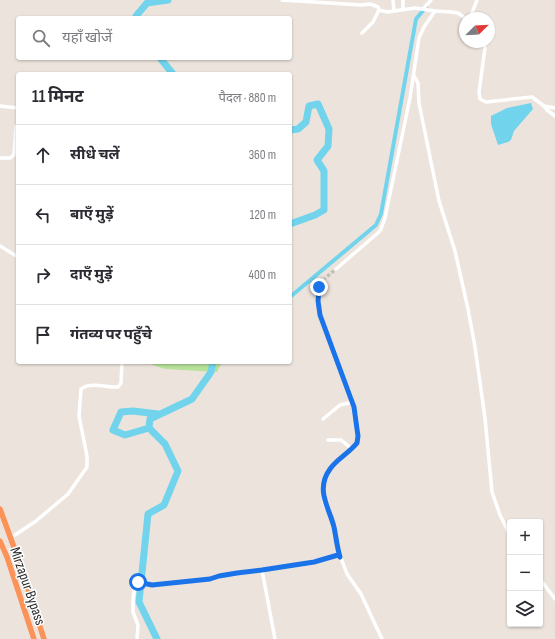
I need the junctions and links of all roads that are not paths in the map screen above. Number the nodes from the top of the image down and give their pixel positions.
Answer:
1 (282, 0) edge
2 (393, 0) edge
3 (403, 0) edge
4 (431, 0) edge
5 (477, 0) edge
6 (403, 9) junction
7 (425, 9) junction
8 (378, 10) junction
9 (394, 11) junction
10 (434, 11) junction
11 (472, 12) edge
12 (459, 14) edge
13 (362, 33) dead end
14 (485, 48) edge
15 (414, 76) junction
16 (0, 106) edge
17 (544, 106) junction
18 (16, 108) edge
19 (555, 108) edge
20 (555, 116) edge
21 (16, 126) dead end
22 (0, 158) edge
23 (0, 246) edge
24 (16, 256) edge
25 (336, 269) tunnel mouth
26 (323, 280) tunnel mouth
27 (122, 364) edge
28 (353, 402) junction
29 (323, 419) dead end
30 (328, 440) dead end
31 (352, 449) junction
32 (0, 508) edge
33 (507, 529) edge
34 (14, 535) dead end
35 (0, 540) edge
36 (340, 557) junction
37 (262, 570) junction
38 (543, 583) edge
39 (555, 599) edge
40 (34, 639) edge
41 (44, 639) edge
42 (137, 639) edge
43 (275, 639) edge
44 (382, 639) edge

1 - 8 street
2 - 9 street
3 - 6 street
4 - 7 street
5 - 11 street
6 - 7 street
6 - 9 street
7 - 10 street
8 - 9 street
8 - 13 street
10 - 12 street
10 - 15 street
14 - 17 street
15 - 25 street
15 - 33 street
16 - 18 street
17 - 19 street
17 - 20 street
21 - 22 street
23 - 24 street
26 - 28 street
27 - 34 street
28 - 29 street
28 - 31 street
30 - 31 street
31 - 36 street
32 - 41 highway
35 - 40 highway, Mirzapur Bypass
36 - 37 street
36 - 44 street
37 - 42 street
37 - 43 street
38 - 39 street

